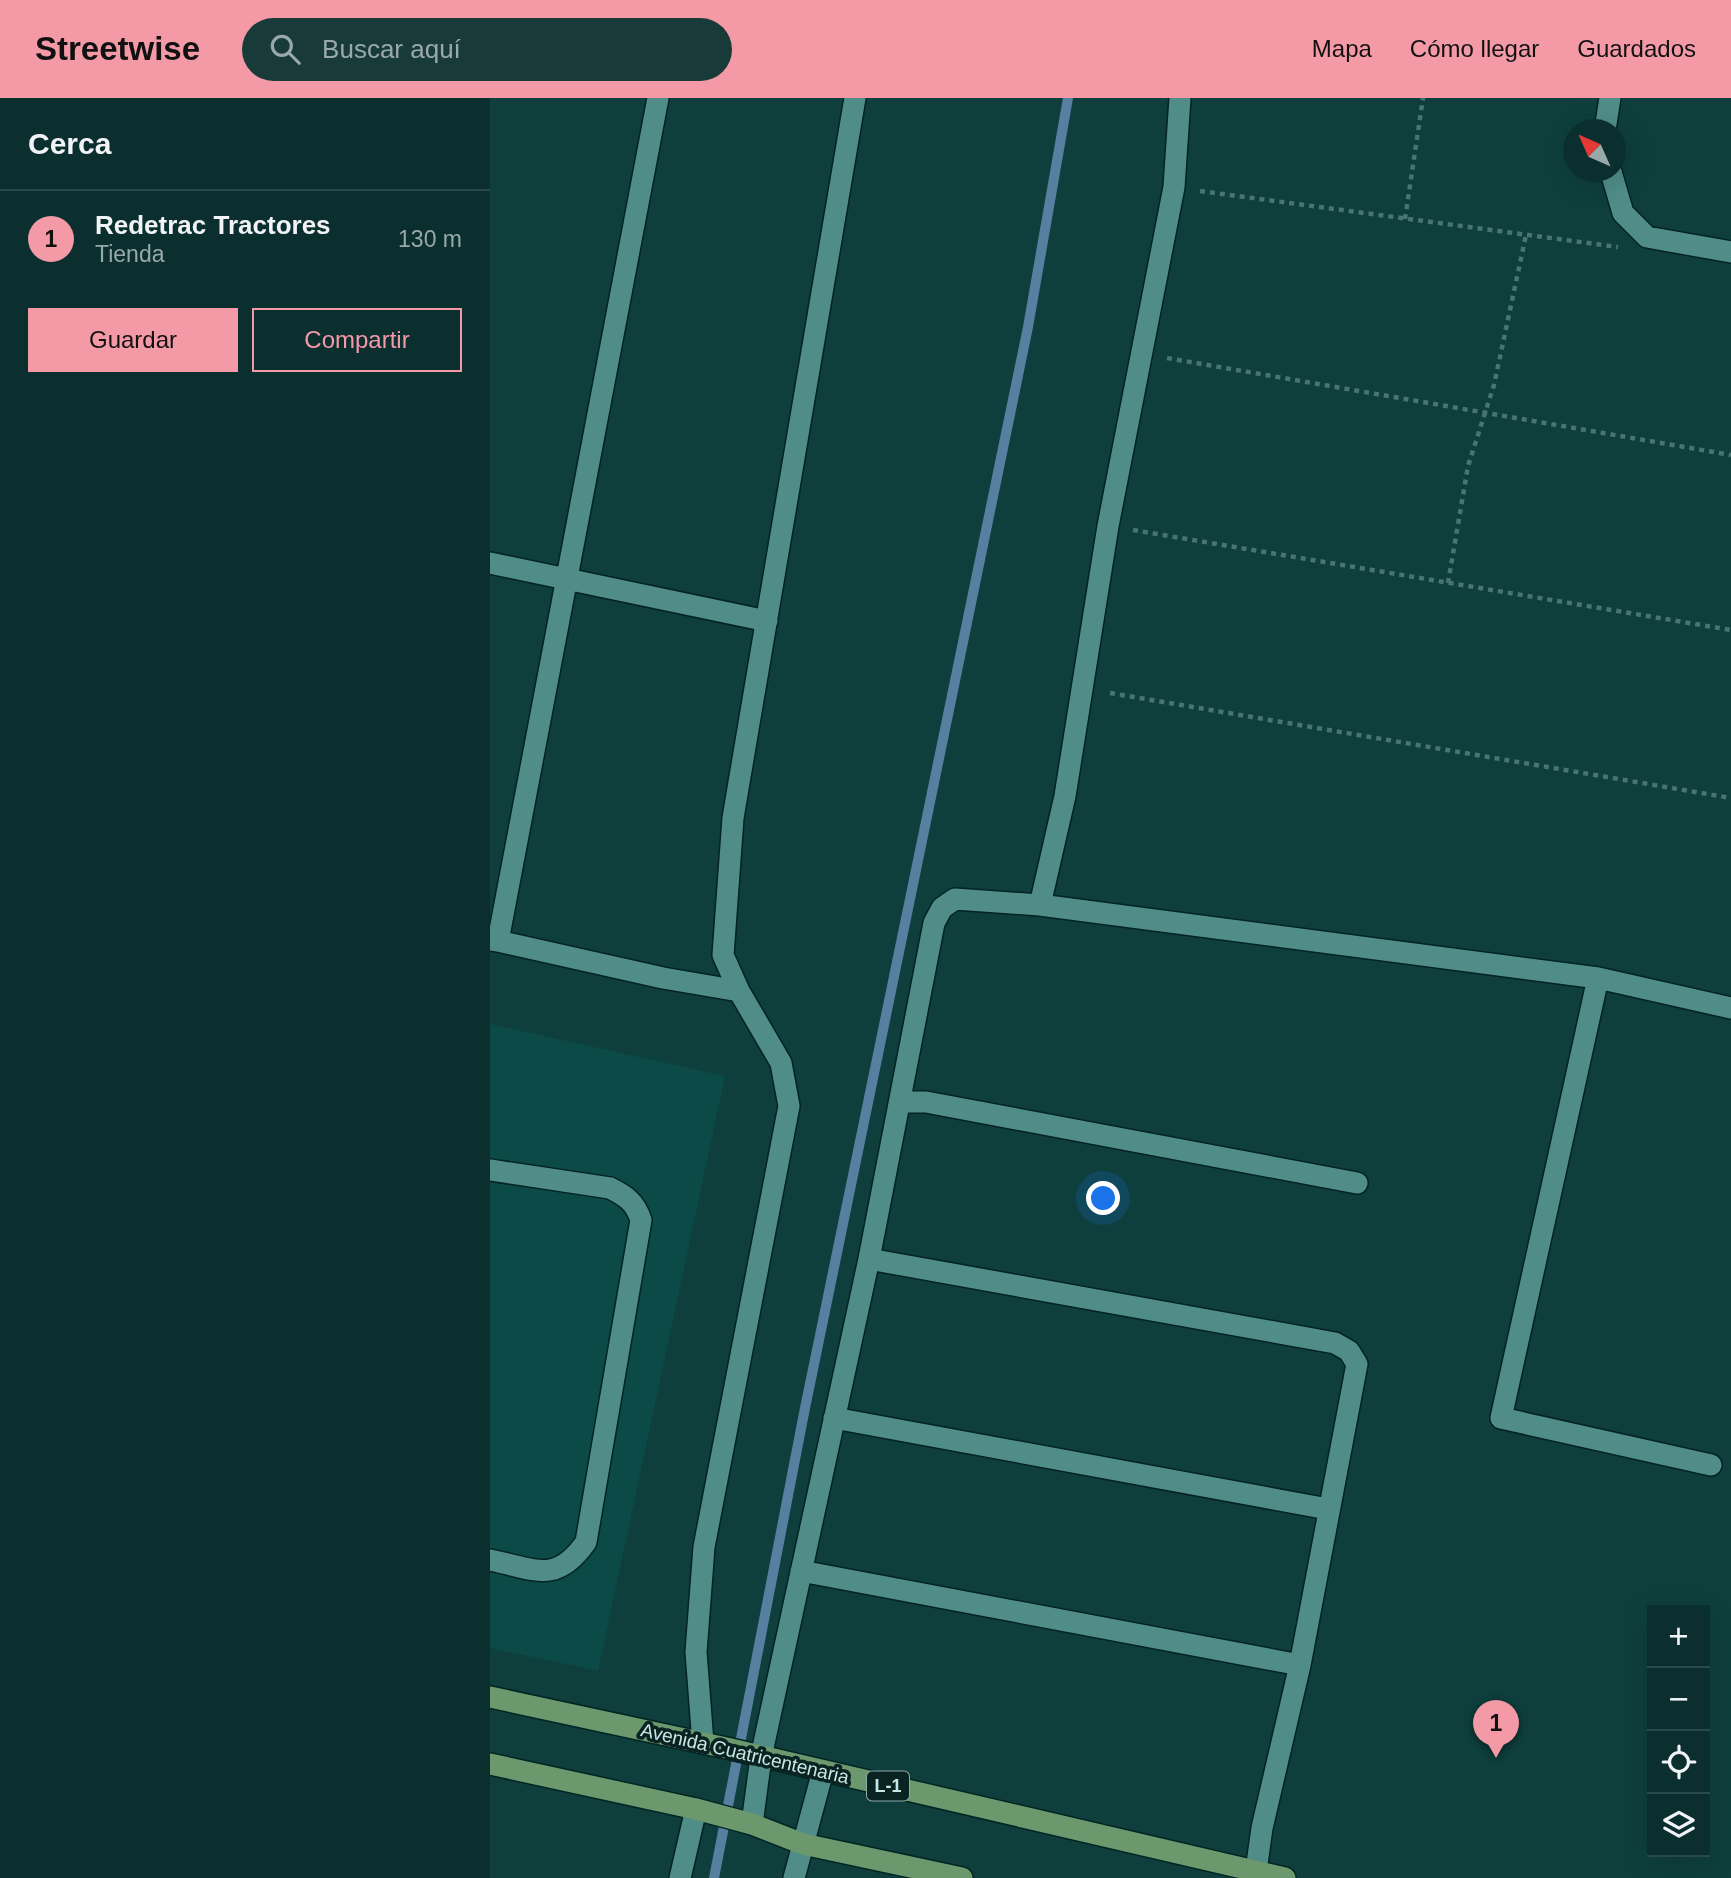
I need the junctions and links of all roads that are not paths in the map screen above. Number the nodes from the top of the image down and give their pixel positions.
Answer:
1 (658, 98) edge
2 (855, 98) edge
3 (1180, 98) edge
4 (1610, 98) edge
5 (1607, 119) edge
6 (1614, 182) edge
7 (1731, 252) edge
8 (490, 563) edge
9 (567, 578) junction
10 (767, 621) junction
11 (1040, 905) junction
12 (494, 941) edge
13 (1598, 978) junction
14 (739, 991) junction
15 (1731, 1008) edge
16 (901, 1101) junction
17 (490, 1170) edge
18 (1357, 1183) dead end
19 (869, 1259) junction
20 (834, 1418) junction
21 (1711, 1465) dead end
22 (1328, 1509) junction
23 (490, 1560) edge
24 (801, 1571) junction
25 (1300, 1665) junction
26 (490, 1697) edge
27 (703, 1743) junction
28 (761, 1758) junction
29 (490, 1764) edge
30 (823, 1771) junction
31 (696, 1809) junction
32 (752, 1824) junction
33 (803, 1844) junction
34 (1256, 1871) junction
35 (680, 1878) edge
36 (794, 1878) edge
37 (962, 1878) edge
38 (1285, 1878) edge

1 - 9 street
2 - 10 street
3 - 11 street
4 - 5 street
6 - 7 street
8 - 9 street
9 - 10 street
9 - 12 street
10 - 14 street
11 - 13 street
11 - 16 street
12 - 14 street
13 - 15 street
13 - 21 street
14 - 27 street
16 - 18 street
16 - 19 street
17 - 23 street
19 - 20 street
19 - 22 street
20 - 22 street
20 - 24 street
22 - 25 street
24 - 25 street
24 - 28 street
25 - 34 street
26 - 27 main road, Avenida Cuatricentenaria / L-1
27 - 28 main road, Avenida Cuatricentenaria / L-1
28 - 30 main road, Avenida Cuatricentenaria / L-1
28 - 32 street
29 - 31 main road
30 - 33 street
30 - 34 main road, Avenida Cuatricentenaria / L-1
31 - 32 main road
31 - 35 street
32 - 33 main road
33 - 36 street
33 - 37 main road
34 - 38 main road, Avenida Cuatricentenaria / L-1

